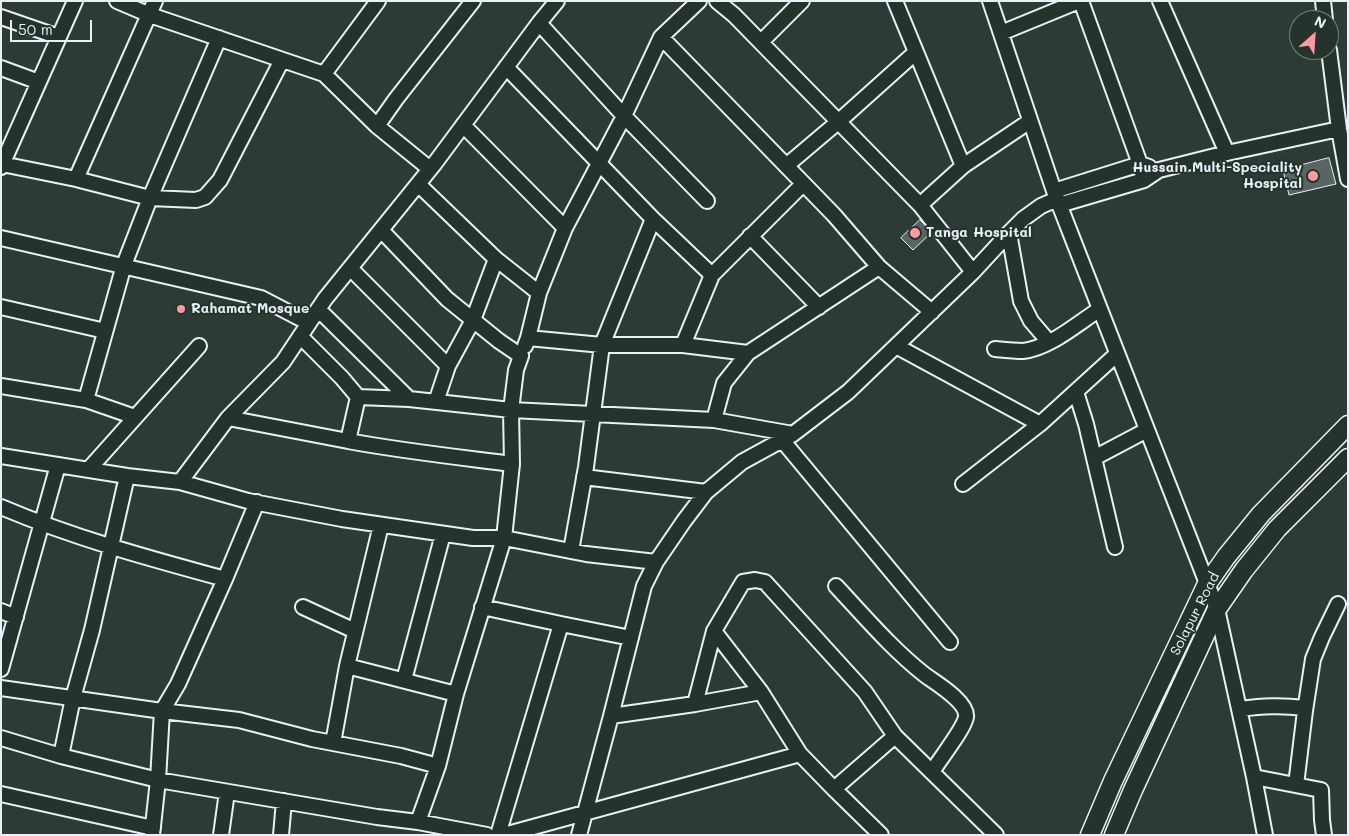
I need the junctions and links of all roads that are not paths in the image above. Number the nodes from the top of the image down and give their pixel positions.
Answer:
1 (75, 1) edge
2 (116, 1) edge
3 (378, 1) edge
4 (473, 1) edge
5 (557, 1) edge
6 (699, 1) edge
7 (717, 1) edge
8 (802, 1) edge
9 (895, 1) edge
10 (990, 1) edge
11 (1080, 1) edge
12 (1160, 1) edge
13 (152, 8) edge
14 (1, 17) edge
15 (539, 23) junction
16 (1001, 33) junction
17 (59, 37) junction
18 (661, 37) junction
19 (219, 38) junction
20 (761, 42) junction
21 (916, 52) junction
22 (282, 60) junction
23 (1330, 60) edge
24 (506, 67) junction
25 (1, 68) edge
26 (324, 74) junction
27 (39, 82) junction
28 (624, 116) junction
29 (1030, 121) junction
30 (838, 122) junction
31 (463, 125) junction
32 (377, 126) junction
33 (1339, 129) junction
34 (5, 150) edge
35 (1227, 153) junction
36 (600, 164) junction
37 (1140, 164) junction
38 (2, 166) edge
39 (786, 166) junction
40 (963, 166) junction
41 (430, 169) junction
42 (1159, 170) junction
43 (1347, 175) edge
44 (76, 180) junction
45 (1144, 180) junction
46 (418, 184) junction
47 (803, 184) junction
48 (150, 198) junction
49 (1056, 198) junction
50 (707, 201) dead end
51 (920, 205) junction
52 (653, 219) junction
53 (565, 228) junction
54 (381, 230) junction
55 (1009, 234) junction
56 (750, 236) junction
57 (1, 238) edge
58 (496, 259) junction
59 (124, 265) junction
60 (879, 267) junction
61 (350, 268) junction
62 (973, 272) junction
63 (712, 274) junction
64 (539, 292) junction
65 (819, 306) junction
66 (1, 307) edge
67 (1100, 308) junction
68 (318, 309) junction
69 (932, 312) junction
70 (472, 320) junction
71 (309, 323) junction
72 (106, 331) junction
73 (300, 336) junction
74 (528, 338) junction
75 (1049, 342) junction
76 (602, 345) junction
77 (684, 345) junction
78 (199, 346) dead end
79 (896, 346) junction
80 (995, 349) dead end
81 (748, 353) junction
82 (1117, 354) junction
83 (520, 356) junction
84 (448, 366) junction
85 (1, 386) edge
86 (1076, 392) junction
87 (358, 397) junction
88 (408, 399) junction
89 (86, 400) junction
90 (436, 402) junction
91 (511, 410) junction
92 (593, 414) junction
93 (135, 417) junction
94 (228, 418) junction
95 (714, 420) junction
96 (1040, 424) junction
97 (1348, 425) edge
98 (1147, 430) junction
99 (788, 437) junction
100 (348, 441) junction
101 (1, 456) edge
102 (1094, 458) junction
103 (1348, 458) edge
104 (512, 464) junction
105 (58, 465) junction
106 (89, 469) junction
107 (127, 476) junction
108 (584, 477) junction
109 (180, 482) junction
110 (963, 484) dead end
111 (706, 492) junction
112 (257, 502) junction
113 (1, 507) edge
114 (42, 524) junction
115 (381, 525) junction
116 (443, 534) junction
117 (504, 538) junction
118 (111, 547) junction
119 (1115, 547) dead end
120 (571, 552) junction
121 (656, 562) junction
122 (225, 579) junction
123 (1207, 584) junction
124 (836, 586) dead end
125 (1338, 604) dead end
126 (303, 607) dead end
127 (482, 607) junction
128 (1217, 609) junction
129 (1, 611) edge
130 (16, 616) junction
131 (561, 624) junction
132 (355, 631) junction
133 (714, 631) junction
134 (631, 638) junction
135 (950, 642) dead end
136 (347, 666) junction
137 (1, 669) edge
138 (404, 680) junction
139 (1, 688) edge
140 (761, 692) junction
141 (456, 694) junction
142 (74, 698) junction
143 (695, 704) junction
144 (1305, 708) junction
145 (1239, 709) junction
146 (162, 711) junction
147 (611, 716) junction
148 (895, 736) junction
149 (1, 738) edge
150 (333, 743) junction
151 (800, 754) junction
152 (60, 756) junction
153 (438, 766) junction
154 (932, 772) junction
155 (1254, 777) junction
156 (158, 780) junction
157 (1296, 785) junction
158 (834, 789) junction
159 (227, 792) junction
160 (1, 794) edge
161 (284, 801) junction
162 (585, 814) junction
163 (418, 822) junction
164 (152, 831) edge
165 (222, 835) edge
166 (281, 835) edge
167 (487, 835) edge
168 (498, 835) edge
169 (504, 835) edge
170 (579, 835) edge
171 (881, 835) edge
172 (996, 835) edge
173 (1090, 835) edge
174 (1114, 835) edge
175 (1265, 835) edge
176 (1324, 835) edge

1 - 17 street
2 - 13 street
3 - 26 street
4 - 32 street
5 - 15 street
6 - 18 street
7 - 20 street
8 - 20 street
9 - 21 street
10 - 16 street
11 - 16 street
11 - 37 street
12 - 35 street
13 - 19 street
13 - 44 street
14 - 17 street
15 - 24 street
15 - 28 street
16 - 29 street
17 - 27 street
18 - 28 street
18 - 39 street
19 - 22 street
19 - 48 street
20 - 30 street
21 - 30 street
21 - 40 street
22 - 26 street
22 - 48 street
23 - 33 street
24 - 31 street
24 - 36 street
25 - 27 street
26 - 32 street
27 - 34 street
28 - 36 street
28 - 50 street
29 - 40 street
29 - 49 street
30 - 39 street
30 - 51 street
31 - 41 street
31 - 53 street
32 - 41 street
33 - 35 street
33 - 43 street
34 - 38 street
35 - 42 street
36 - 52 street
36 - 53 street
37 - 42 street
37 - 45 street
37 - 49 street
38 - 44 street
39 - 47 street
40 - 51 street
41 - 46 street
42 - 45 street
44 - 48 street
45 - 49 street
46 - 54 street
46 - 58 street
47 - 56 street
47 - 60 street
48 - 59 street
49 - 55 street
49 - 67 street
51 - 62 street
52 - 63 street
52 - 76 street
53 - 64 street
54 - 61 street
54 - 70 street
55 - 62 street
55 - 75 street
56 - 63 street
56 - 65 street
57 - 59 street
58 - 64 street
58 - 70 street
59 - 71 street
59 - 72 street
60 - 65 street
60 - 69 street
61 - 68 street
61 - 84 street
62 - 69 street
63 - 77 street
64 - 74 street
65 - 81 street
66 - 72 street
67 - 75 street
67 - 82 street
68 - 71 street
68 - 88 street
69 - 79 street
70 - 83 street
70 - 84 street
71 - 73 street
72 - 89 street
73 - 87 street
73 - 94 street
74 - 76 street
74 - 83 street
75 - 80 street
76 - 77 street
76 - 92 street
77 - 81 street
78 - 93 street
79 - 96 street
79 - 99 street
81 - 95 street
82 - 86 street
82 - 98 street
83 - 91 street
84 - 90 street
85 - 89 street
86 - 96 street
86 - 102 street
87 - 88 street
87 - 100 street
88 - 90 street
89 - 93 street
90 - 91 street
91 - 92 street
91 - 104 street
92 - 95 street
92 - 108 street
93 - 106 street
94 - 100 street
94 - 109 street
95 - 99 street
96 - 110 street
97 - 123 main road, Solapur Road
98 - 102 street
98 - 123 street
99 - 111 street
99 - 135 street
100 - 104 street
101 - 105 street
102 - 119 street
103 - 128 main road, Solapur Road
104 - 117 street
105 - 106 street
105 - 114 street
106 - 107 street
107 - 109 street
107 - 118 street
108 - 111 street
108 - 120 street
109 - 112 street
111 - 121 street
112 - 115 street
112 - 122 street
113 - 114 street
114 - 118 street
114 - 130 street
115 - 116 street
115 - 132 street
116 - 117 street
116 - 138 street
117 - 120 street
117 - 127 street
118 - 122 street
118 - 142 street
120 - 121 street
121 - 134 street
122 - 146 street
123 - 128 street
123 - 173 main road, Solapur Road
124 - 154 street
125 - 144 street
126 - 132 street
127 - 131 street
127 - 141 street
128 - 145 street
128 - 174 main road, Solapur Road
129 - 130 street
130 - 137 street
131 - 134 street
131 - 168 street
132 - 136 street
133 - 140 street
133 - 143 street
133 - 148 street
134 - 147 street
136 - 138 street
136 - 150 street
138 - 141 street
139 - 142 street
140 - 143 street
140 - 151 street
141 - 153 street
142 - 146 street
142 - 152 street
143 - 147 street
144 - 145 street
144 - 157 street
145 - 155 street
146 - 150 street
146 - 156 street
147 - 162 street
148 - 154 street
148 - 158 street
149 - 152 street
150 - 153 street
151 - 158 street
151 - 162 street
152 - 156 street
153 - 163 street
154 - 172 street
155 - 157 street
155 - 175 street
156 - 159 street
156 - 164 street
157 - 176 street
158 - 171 street
159 - 161 street
159 - 165 street
160 - 164 street
161 - 163 street
161 - 166 street
162 - 169 street
162 - 170 street
163 - 167 street

